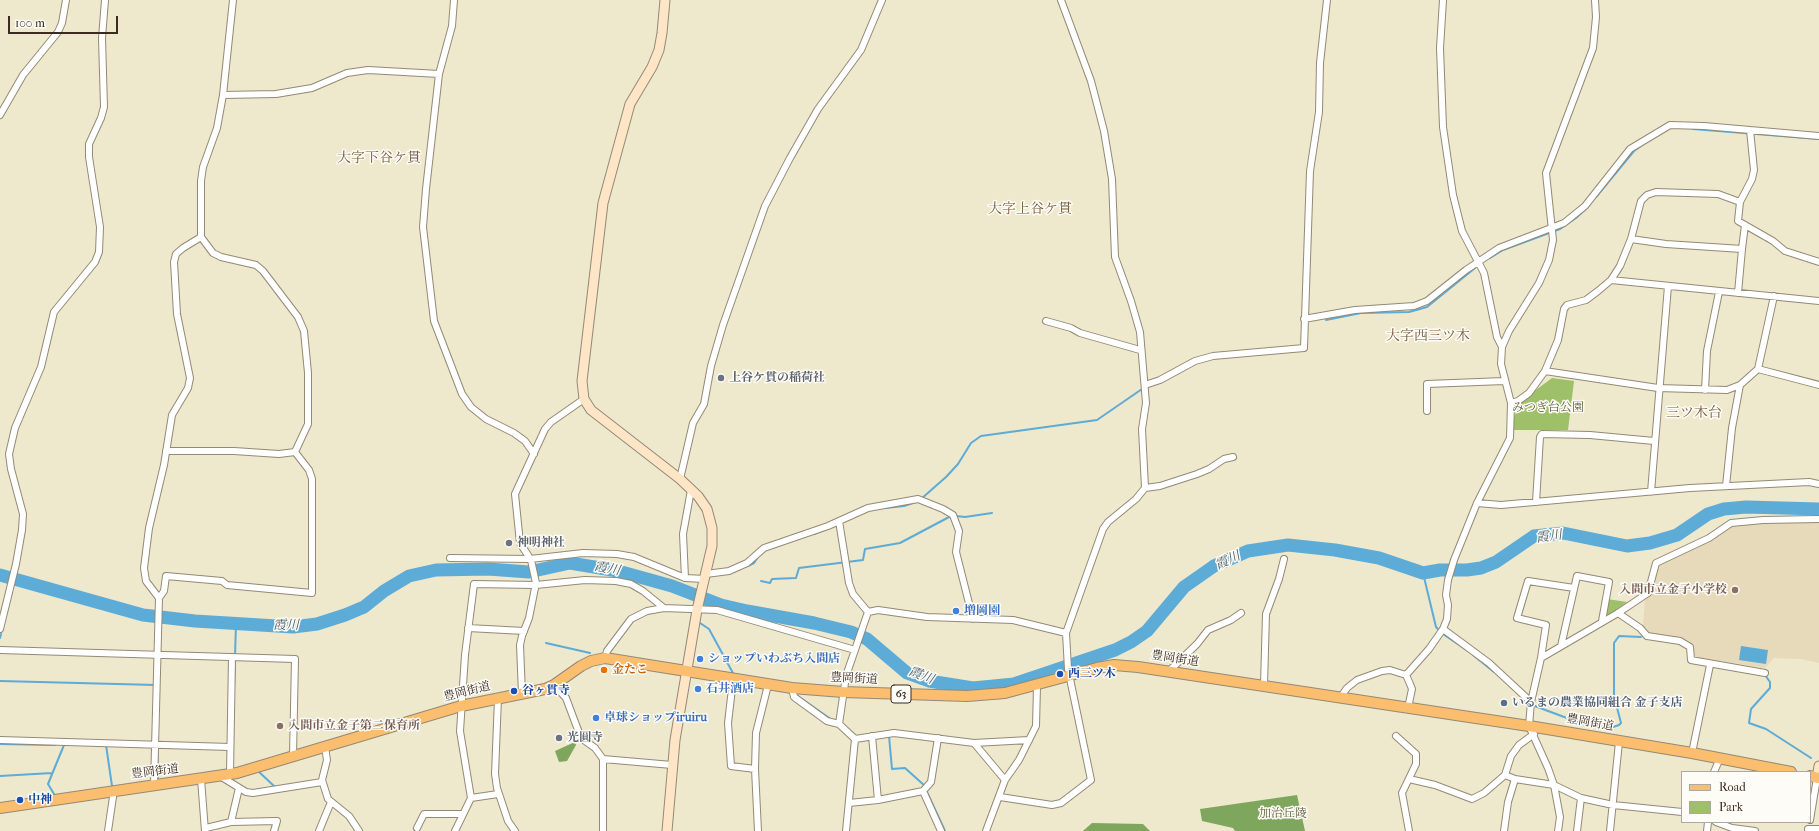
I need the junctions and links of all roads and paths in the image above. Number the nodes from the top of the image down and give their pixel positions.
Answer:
1 (66, 0) edge
2 (105, 0) edge
3 (233, 0) edge
4 (454, 0) edge
5 (665, 0) edge
6 (882, 0) edge
7 (1061, 0) edge
8 (1327, 0) edge
9 (1442, 0) edge
10 (1595, 0) edge
11 (439, 74) junction
12 (223, 95) junction
13 (0, 115) edge
14 (1750, 130) junction
15 (1819, 136) edge
16 (1740, 202) junction
17 (1745, 225) junction
18 (1552, 228) junction
19 (201, 237) junction
20 (1631, 239) junction
21 (1742, 249) junction
22 (1479, 261) junction
23 (1819, 262) edge
24 (1611, 280) junction
25 (1668, 286) junction
26 (1719, 292) junction
27 (1738, 293) junction
28 (1774, 296) junction
29 (1819, 301) edge
30 (1304, 320) junction
31 (1046, 321) dead end
32 (1502, 347) junction
33 (1140, 350) junction
34 (1758, 369) junction
35 (1545, 371) junction
36 (1504, 381) junction
37 (1145, 385) junction
38 (1740, 385) junction
39 (1819, 385) edge
40 (1658, 388) junction
41 (1705, 390) junction
42 (584, 399) junction
43 (1511, 403) junction
44 (1427, 411) dead end
45 (1654, 441) junction
46 (166, 451) junction
47 (295, 452) junction
48 (534, 454) junction
49 (1233, 457) dead end
50 (680, 479) junction
51 (1819, 484) edge
52 (1726, 486) junction
53 (1145, 488) junction
54 (691, 490) junction
55 (1651, 492) junction
56 (1536, 502) junction
57 (1477, 503) junction
58 (1819, 519) edge
59 (839, 521) junction
60 (450, 558) dead end
61 (1284, 559) dead end
62 (530, 560) junction
63 (685, 578) junction
64 (704, 580) junction
65 (536, 584) junction
66 (1574, 588) junction
67 (158, 600) junction
68 (664, 608) junction
69 (698, 608) junction
70 (868, 612) junction
71 (1241, 613) dead end
72 (1618, 613) junction
73 (973, 619) junction
74 (1602, 621) junction
75 (468, 628) junction
76 (0, 629) edge
77 (524, 630) junction
78 (1442, 631) junction
79 (1066, 633) junction
80 (1561, 646) junction
81 (0, 650) edge
82 (855, 650) junction
83 (158, 655) junction
84 (232, 657) junction
85 (605, 658) junction
86 (1541, 658) junction
87 (1710, 664) junction
88 (686, 671) junction
89 (1070, 672) junction
90 (1168, 672) junction
91 (1765, 673) dead end
92 (1406, 675) junction
93 (733, 680) junction
94 (554, 685) junction
95 (768, 685) junction
96 (1264, 685) junction
97 (1037, 686) junction
98 (792, 688) junction
99 (843, 692) junction
100 (522, 694) junction
101 (498, 698) junction
102 (1340, 698) junction
103 (1531, 702) junction
104 (461, 706) junction
105 (1408, 708) junction
106 (839, 724) junction
107 (1532, 730) junction
108 (872, 736) junction
109 (1396, 736) dead end
110 (938, 738) junction
111 (855, 739) junction
112 (0, 740) edge
113 (1029, 740) junction
114 (1619, 742) junction
115 (974, 743) junction
116 (156, 744) junction
117 (230, 747) junction
118 (325, 747) junction
119 (1692, 753) junction
120 (293, 756) junction
121 (1720, 758) junction
122 (602, 760) junction
123 (672, 765) junction
124 (1819, 766) edge
125 (755, 769) junction
126 (1714, 771) edge
127 (1786, 771) edge
128 (225, 775) junction
129 (1505, 775) junction
130 (1815, 777) edge
131 (201, 779) junction
132 (1408, 779) junction
133 (1515, 779) junction
134 (1005, 780) junction
135 (322, 782) junction
136 (154, 785) junction
137 (1554, 786) junction
138 (239, 788) junction
139 (114, 790) junction
140 (923, 791) junction
141 (498, 794) junction
142 (1000, 797) junction
143 (471, 798) junction
144 (1581, 798) junction
145 (878, 800) junction
146 (331, 802) junction
147 (849, 803) junction
148 (1613, 806) junction
149 (0, 808) edge
150 (1681, 812) edge
151 (1811, 812) edge
152 (463, 814) junction
153 (231, 822) junction
154 (1719, 823) edge
155 (416, 828) dead end
156 (206, 829) edge
157 (1819, 829) edge
158 (1808, 830) edge
159 (108, 831) edge
160 (274, 831) edge
161 (319, 831) edge
162 (359, 831) edge
163 (455, 831) edge
164 (515, 831) edge
165 (603, 831) edge
166 (667, 831) edge
167 (758, 831) edge
168 (846, 831) edge
169 (941, 831) edge
170 (986, 831) edge
171 (1409, 831) edge
172 (1504, 831) edge
173 (1558, 831) edge
174 (1577, 831) edge
175 (1610, 831) edge
176 (1755, 831) edge

1 - 13 street
2 - 76 street
3 - 12 street
4 - 11 street
5 - 42 street
6 - 50 street
7 - 33 street
8 - 30 street
9 - 22 street
10 - 18 street
11 - 12 street
11 - 48 street
12 - 19 street
14 - 15 street
14 - 16 street
14 - 18 street
16 - 17 street
16 - 20 street
17 - 21 street
17 - 23 street
18 - 22 street
18 - 32 street
19 - 46 street
19 - 47 street
20 - 21 street
20 - 24 street
21 - 27 street
22 - 30 street
22 - 32 street
24 - 25 street
24 - 35 street
25 - 26 street
25 - 40 street
26 - 27 street
26 - 41 street
27 - 28 street
28 - 29 street
28 - 34 street
30 - 37 street
31 - 33 street
32 - 36 street
33 - 37 street
34 - 38 street
34 - 39 street
35 - 40 street
35 - 43 street
36 - 43 street
36 - 44 street
37 - 53 street
38 - 41 street
38 - 52 street
40 - 41 street
40 - 45 street
42 - 48 street
42 - 50 street
43 - 57 street
45 - 55 street
45 - 56 street
46 - 47 street
46 - 67 street
47 - 67 street
48 - 62 street
49 - 53 street
50 - 54 street
51 - 52 street
52 - 55 street
53 - 79 street
54 - 63 street
54 - 64 street
55 - 56 street
56 - 57 street
57 - 78 street
58 - 72 street
59 - 64 street
59 - 70 street
59 - 73 street
60 - 62 street
61 - 96 street
62 - 63 street
62 - 65 street
63 - 64 street
64 - 69 street
65 - 68 street
65 - 75 street
65 - 77 street
66 - 74 street
66 - 80 street
66 - 86 street
67 - 83 street
68 - 69 street
68 - 85 street
69 - 82 street
69 - 88 street
70 - 73 street
70 - 82 street
71 - 90 street
72 - 74 street
72 - 87 street
73 - 79 street
74 - 80 street
75 - 77 street
75 - 104 street
77 - 100 street
78 - 92 street
78 - 103 street
79 - 89 street
80 - 86 street
81 - 83 street
82 - 99 street
83 - 84 street
83 - 116 street
84 - 117 street
84 - 120 street
85 - 88 main road, 豊岡街道 / 63
85 - 94 main road, 豊岡街道 / 63
86 - 103 street
87 - 91 street
87 - 119 street
88 - 93 main road, 豊岡街道 / 63
88 - 123 street
89 - 90 main road, 豊岡街道 / 63
89 - 97 main road, 豊岡街道 / 63
89 - 142 street
90 - 96 main road, 豊岡街道 / 63
92 - 102 street
92 - 105 street
93 - 95 main road, 豊岡街道 / 63
93 - 125 street
94 - 100 main road, 豊岡街道 / 63
94 - 122 street
95 - 98 main road, 豊岡街道 / 63
95 - 125 street
96 - 102 main road, 豊岡街道 / 63
97 - 99 main road, 豊岡街道 / 63
97 - 113 street
98 - 99 main road, 豊岡街道 / 63
98 - 106 street
99 - 106 street
100 - 101 main road, 豊岡街道 / 63
101 - 104 main road, 豊岡街道 / 63
101 - 141 street
102 - 105 main road, 豊岡街道 / 63
103 - 107 street
104 - 118 main road, 豊岡街道 / 63
104 - 143 street
105 - 107 main road, 豊岡街道 / 63
106 - 111 street
107 - 114 main road, 豊岡街道 / 63
107 - 129 street
107 - 137 street
108 - 110 street
108 - 111 street
108 - 145 street
109 - 132 street
110 - 115 street
110 - 140 street
111 - 147 street
112 - 116 street
113 - 115 street
113 - 134 street
114 - 119 main road, 豊岡街道 / 63
114 - 148 street
115 - 134 street
116 - 117 street
116 - 136 street
117 - 128 street
118 - 120 main road, 豊岡街道 / 63
118 - 135 street
119 - 121 main road, 豊岡街道 / 63
120 - 128 main road, 豊岡街道 / 63
121 - 126 street
121 - 127 main road, 豊岡街道 / 63
122 - 123 street
122 - 165 street
123 - 166 street
124 - 130 street
125 - 167 street
128 - 131 main road, 豊岡街道 / 63
128 - 138 street
129 - 132 street
129 - 133 street
130 - 151 street
131 - 136 main road, 豊岡街道 / 63
131 - 156 street
132 - 171 street
133 - 137 street
133 - 172 street
134 - 142 street
135 - 138 street
135 - 146 street
136 - 139 main road, 豊岡街道 / 63
137 - 144 street
137 - 173 street
138 - 153 street
139 - 149 main road, 豊岡街道 / 63
139 - 159 street
140 - 145 street
140 - 169 street
141 - 143 street
141 - 164 street
142 - 170 street
143 - 152 street
144 - 148 street
144 - 174 street
145 - 147 street
146 - 161 street
146 - 162 street
147 - 168 street
148 - 150 street
148 - 175 street
152 - 155 street
152 - 163 street
153 - 156 street
153 - 160 street
154 - 176 street
157 - 158 street

